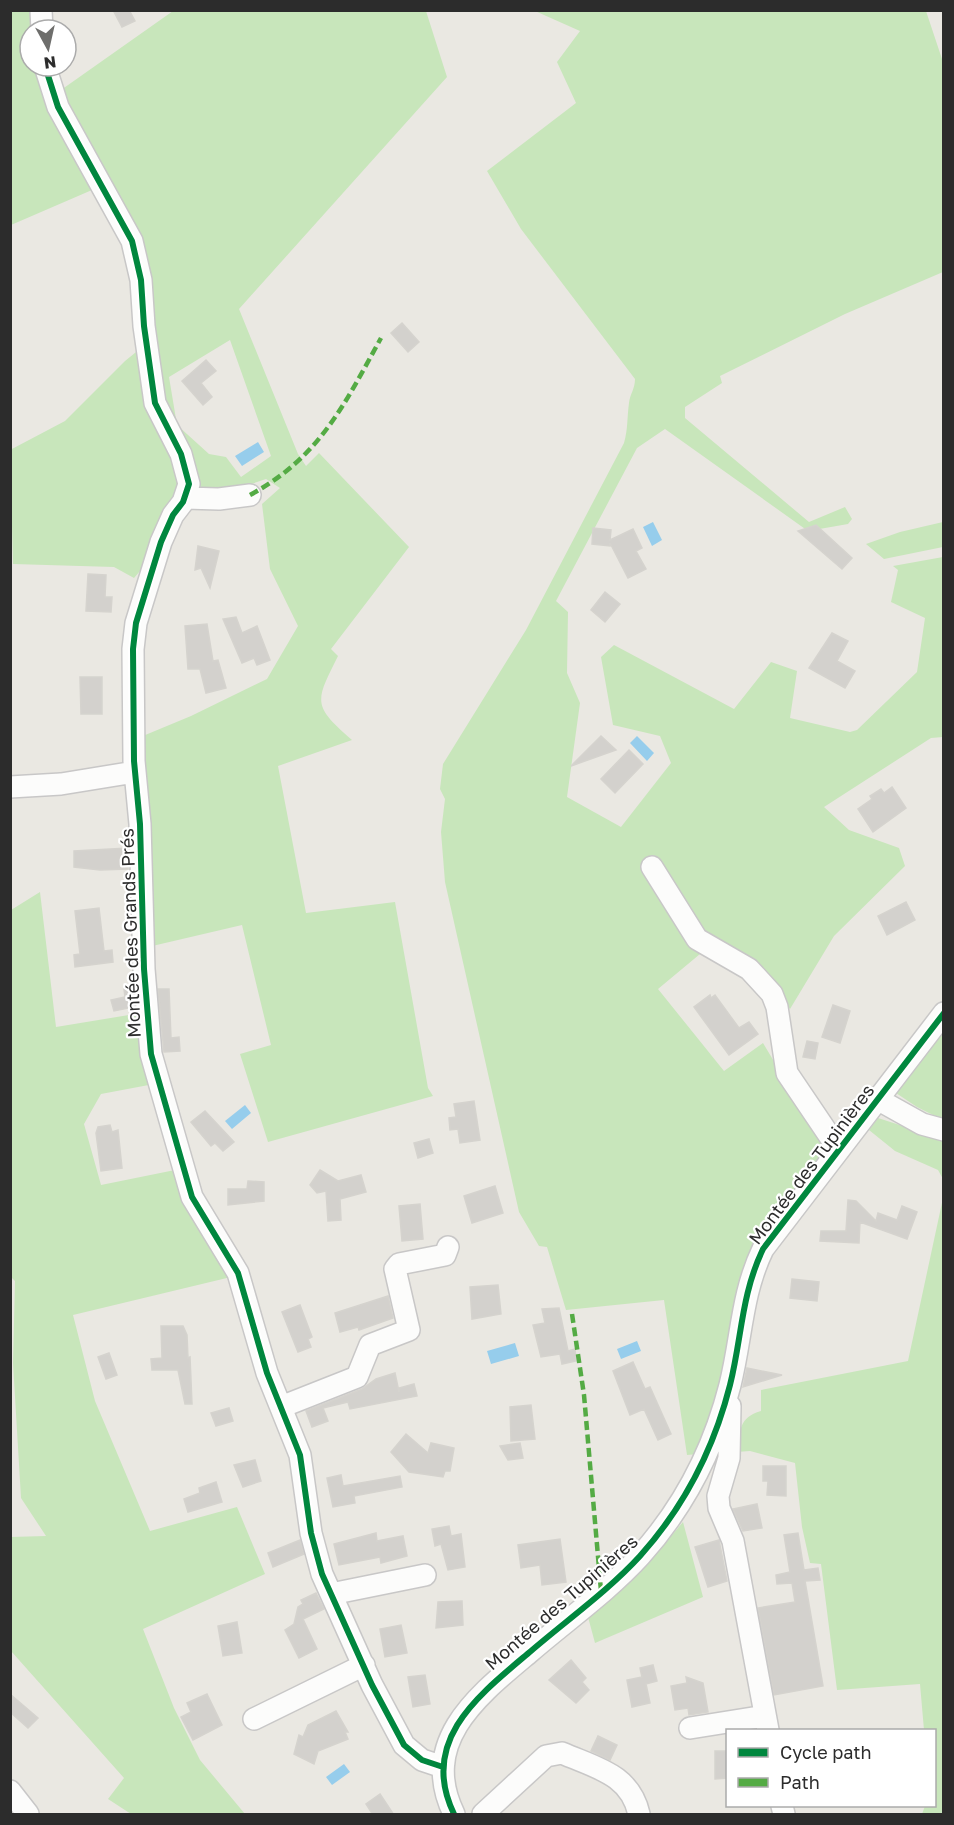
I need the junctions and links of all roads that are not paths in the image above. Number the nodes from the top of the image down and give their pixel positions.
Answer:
1 (49, 78) edge
2 (250, 495) dead end
3 (185, 498) junction
4 (135, 772) junction
5 (10, 787) edge
6 (652, 867) dead end
7 (944, 1013) edge
8 (879, 1100) junction
9 (944, 1130) edge
10 (839, 1150) junction
11 (448, 1246) dead end
12 (730, 1384) junction
13 (280, 1407) junction
14 (425, 1575) dead end
15 (331, 1594) junction
16 (364, 1665) junction
17 (254, 1719) dead end
18 (766, 1723) edge
19 (690, 1728) dead end
20 (443, 1767) junction
21 (10, 1791) edge
22 (28, 1815) edge
23 (454, 1815) edge
24 (483, 1815) edge
25 (639, 1815) edge

1 - 3 street
2 - 3 street
3 - 4 street, Montée des Grands Prés
4 - 5 street
4 - 13 street, Montée des Grands Prés
6 - 10 street
7 - 8 street, Montée des Tupinières
8 - 9 street
8 - 10 street, Montée des Tupinières
10 - 12 street, Montée des Tupinières
11 - 13 street
12 - 18 street
12 - 20 street, Montée des Tupinières
13 - 15 street, Montée des Grands Prés
14 - 15 street
15 - 16 street, Montée des Grands Prés
16 - 17 street
16 - 20 street, Montée des Grands Prés
18 - 19 street
20 - 23 street, Montée des Tupinières
21 - 22 street
24 - 25 street

